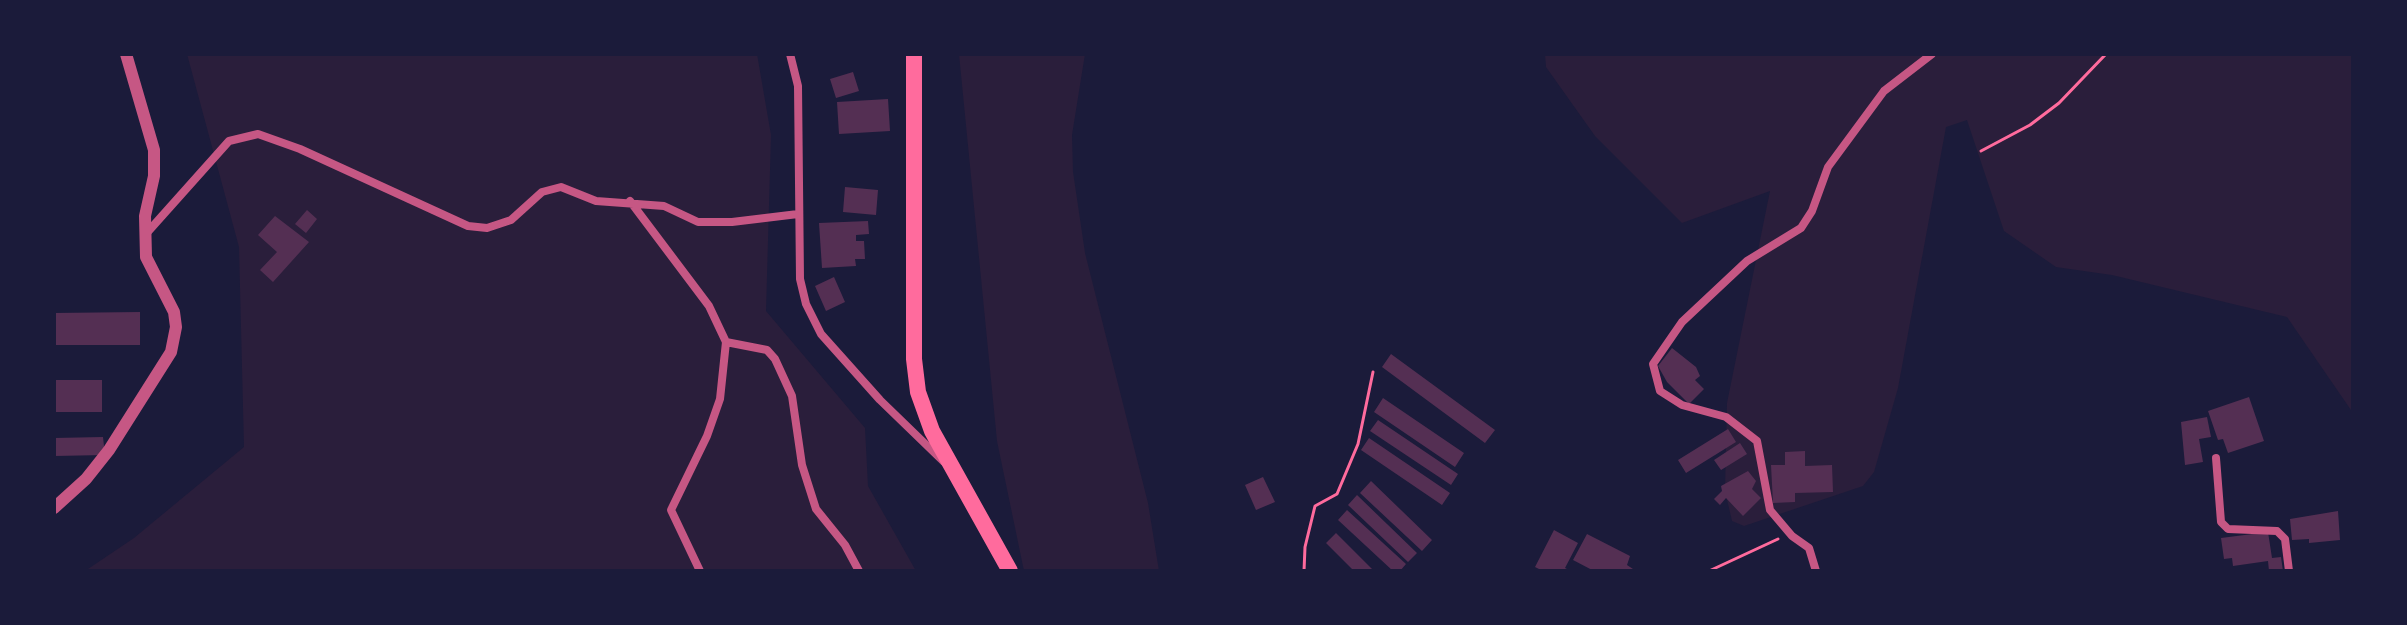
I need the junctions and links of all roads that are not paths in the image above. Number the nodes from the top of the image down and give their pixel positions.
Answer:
1 (126, 54) edge
2 (790, 54) edge
3 (914, 54) edge
4 (1932, 54) edge
5 (630, 201) junction
6 (798, 214) junction
7 (143, 237) junction
8 (726, 342) junction
9 (2216, 458) dead end
10 (956, 472) junction
11 (54, 508) edge
12 (700, 571) edge
13 (859, 571) edge
14 (1010, 571) edge
15 (1816, 571) edge
16 (2289, 571) edge

1 - 7 street
2 - 6 street
3 - 10 main road
4 - 15 street
5 - 6 street
5 - 7 street
5 - 8 street
6 - 10 street
7 - 11 street
8 - 12 street
8 - 13 street
9 - 16 street
10 - 14 main road

